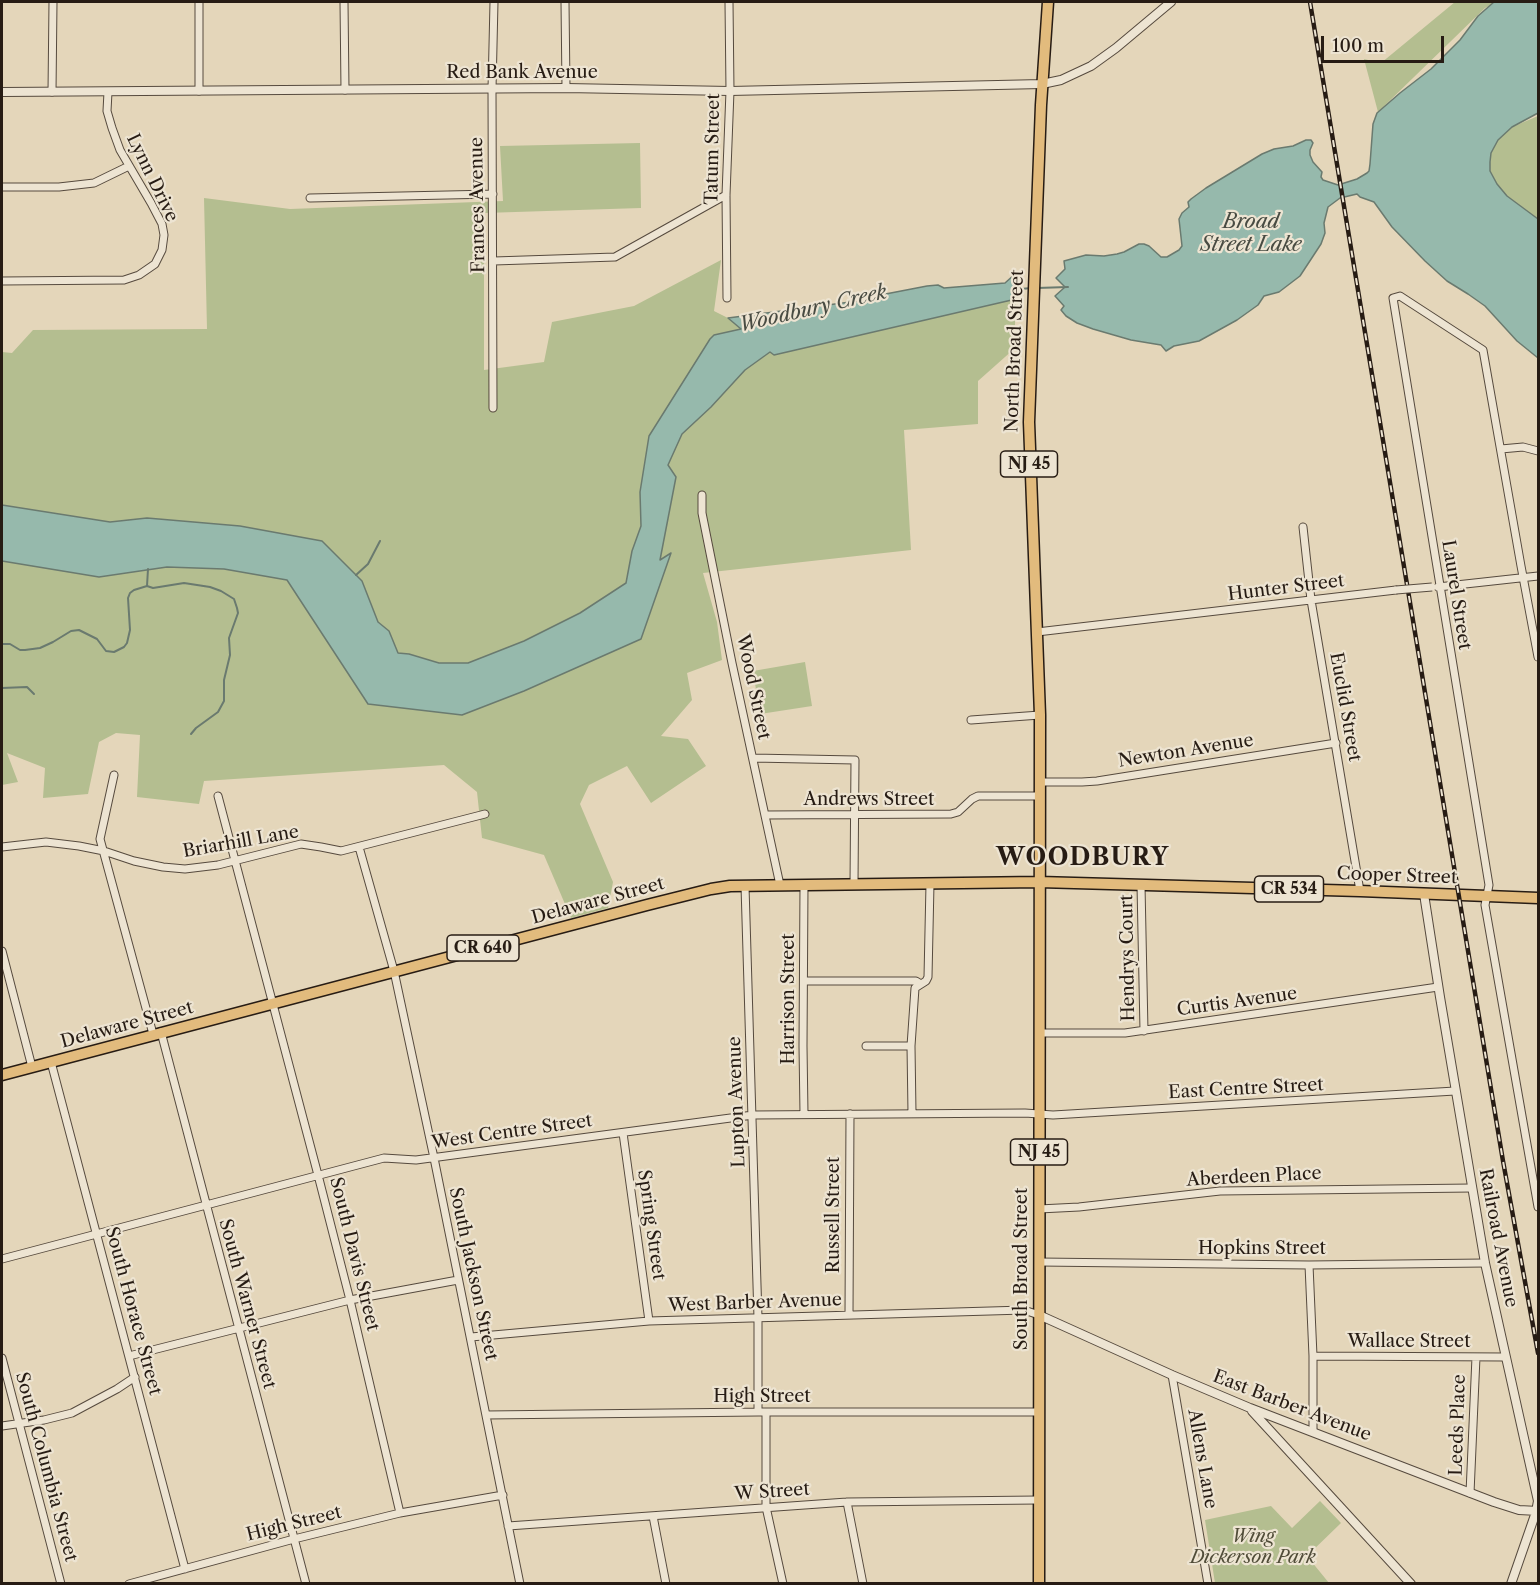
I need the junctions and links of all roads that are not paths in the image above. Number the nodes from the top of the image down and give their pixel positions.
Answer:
1 (53, 2) edge
2 (199, 2) edge
3 (344, 2) edge
4 (494, 2) edge
5 (565, 2) edge
6 (729, 2) edge
7 (1048, 2) edge
8 (1170, 2) edge
9 (1042, 84) junction
10 (566, 88) junction
11 (492, 89) junction
12 (345, 90) junction
13 (199, 91) junction
14 (730, 91) junction
15 (52, 92) junction
16 (108, 92) junction
17 (2, 93) edge
18 (129, 166) junction
19 (2, 187) edge
20 (493, 194) junction
21 (726, 195) junction
22 (310, 198) dead end
23 (494, 261) junction
24 (2, 281) edge
25 (727, 298) dead end
26 (494, 408) dead end
27 (1501, 449) junction
28 (1539, 451) edge
29 (702, 495) dead end
30 (1303, 527) dead end
31 (1539, 576) edge
32 (1524, 577) junction
33 (1436, 587) junction
34 (1311, 600) junction
35 (1037, 632) junction
36 (1539, 657) edge
37 (1040, 715) junction
38 (971, 720) dead end
39 (1336, 743) junction
40 (753, 758) junction
41 (114, 775) dead end
42 (1040, 782) junction
43 (218, 796) dead end
44 (1040, 796) junction
45 (484, 814) dead end
46 (765, 815) junction
47 (855, 815) junction
48 (2, 847) edge
49 (359, 847) junction
50 (104, 851) junction
51 (235, 861) junction
52 (1039, 882) junction
53 (854, 884) junction
54 (930, 884) junction
55 (780, 885) junction
56 (804, 885) junction
57 (1141, 885) junction
58 (745, 886) junction
59 (1360, 891) junction
60 (1424, 894) junction
61 (1487, 896) junction
62 (1539, 898) edge
63 (2, 951) edge
64 (394, 971) junction
65 (804, 981) junction
66 (921, 984) junction
67 (1438, 987) junction
68 (273, 1003) junction
69 (1144, 1030) junction
70 (157, 1033) junction
71 (1039, 1033) junction
72 (866, 1046) dead end
73 (911, 1046) junction
74 (51, 1062) junction
75 (32, 1067) junction
76 (2, 1075) edge
77 (1455, 1091) junction
78 (912, 1113) junction
79 (804, 1114) junction
80 (850, 1114) junction
81 (1039, 1114) junction
82 (753, 1115) junction
83 (623, 1132) junction
84 (434, 1158) junction
85 (318, 1175) junction
86 (1472, 1188) junction
87 (206, 1204) junction
88 (1539, 1207) edge
89 (1039, 1209) junction
90 (96, 1235) junction
91 (2, 1259) edge
92 (1039, 1262) junction
93 (1485, 1263) junction
94 (1309, 1264) junction
95 (458, 1280) junction
96 (350, 1300) junction
97 (849, 1315) junction
98 (1039, 1315) junction
99 (759, 1318) junction
100 (649, 1321) junction
101 (238, 1328) junction
102 (471, 1337) junction
103 (129, 1356) junction
104 (1313, 1356) junction
105 (1476, 1357) junction
106 (1505, 1357) junction
107 (2, 1358) edge
108 (1172, 1375) junction
109 (135, 1377) junction
110 (1250, 1408) junction
111 (762, 1412) junction
112 (1038, 1412) junction
113 (486, 1415) junction
114 (19, 1424) junction
115 (2, 1426) edge
116 (1313, 1431) junction
117 (1470, 1493) junction
118 (503, 1494) junction
119 (1038, 1500) junction
120 (847, 1502) junction
121 (766, 1507) junction
122 (1537, 1511) edge
123 (400, 1513) junction
124 (653, 1516) junction
125 (508, 1526) junction
126 (294, 1539) junction
127 (185, 1569) junction
128 (61, 1584) edge
129 (129, 1584) edge
130 (306, 1584) edge
131 (520, 1584) edge
132 (666, 1584) edge
133 (783, 1584) edge
134 (863, 1584) edge
135 (1039, 1584) edge
136 (1208, 1584) edge
137 (1411, 1584) edge
138 (1511, 1584) edge

1 - 15 street
2 - 13 street
3 - 12 street
4 - 11 street, Frances Avenue
5 - 10 street
6 - 14 street, Tatum Street
7 - 9 main road, North Broad Street / NJ 45
8 - 9 street, Red Bank Avenue
9 - 14 street, Red Bank Avenue
9 - 35 main road, North Broad Street / NJ 45
10 - 11 street, Red Bank Avenue
10 - 14 street, Red Bank Avenue
11 - 12 street, Red Bank Avenue
11 - 20 street, Frances Avenue
12 - 13 street, Red Bank Avenue
13 - 16 street, Red Bank Avenue
14 - 21 street, Tatum Street
15 - 16 street, Red Bank Avenue
15 - 17 street, Red Bank Avenue
16 - 18 street, Lynn Drive
18 - 19 street
18 - 24 street, Lynn Drive
20 - 22 street
20 - 23 street, Frances Avenue
21 - 23 street
21 - 25 street, Tatum Street
23 - 26 street, Frances Avenue
27 - 28 street
27 - 32 street
27 - 33 street, Laurel Street
29 - 40 street, Wood Street
30 - 34 street, Euclid Street
31 - 32 street, Hunter Street
32 - 33 street, Hunter Street
32 - 36 street
33 - 34 street, Hunter Street, bridge
33 - 61 street, Laurel Street
34 - 35 street, Hunter Street
34 - 39 street, Euclid Street
35 - 37 main road, North Broad Street / NJ 45
37 - 38 street
37 - 42 main road, North Broad Street / NJ 45
39 - 42 street, Newton Avenue
39 - 59 street, Euclid Street
40 - 46 street, Wood Street
40 - 47 street
41 - 50 street, South Warner Street
42 - 44 main road, North Broad Street / NJ 45
43 - 51 street, South Davis Street
44 - 47 street, Andrews Street
44 - 52 main road, North Broad Street / NJ 45
45 - 49 street, Briarhill Lane
46 - 47 street, Andrews Street
46 - 55 street, Wood Street
47 - 53 street
48 - 50 street, Briarhill Lane
49 - 51 street, Briarhill Lane
49 - 64 street, South Jackson Street
50 - 51 street, Briarhill Lane
50 - 70 street, South Warner Street
51 - 68 street, South Davis Street
52 - 54 main road, Delaware Street / CR 640
52 - 57 main road, Cooper Street / CR 534
52 - 71 main road, South Broad Street / NJ 45
53 - 54 main road, Delaware Street / CR 640
53 - 56 main road, Delaware Street / CR 640
54 - 66 street
55 - 56 main road, Delaware Street / CR 640
55 - 58 main road, Delaware Street / CR 640
56 - 65 street, Harrison Street
57 - 59 main road, Cooper Street / CR 534
57 - 69 street, Hendrys Court
58 - 64 main road, Delaware Street / CR 640
58 - 82 street, Lupton Avenue
59 - 60 main road, Cooper Street / CR 534
60 - 61 main road, Cooper Street / CR 534
60 - 67 street, Railroad Avenue
61 - 62 main road, Cooper Street / CR 534
61 - 88 street, Laurel Street
63 - 75 street
64 - 68 main road, Delaware Street / CR 640
64 - 84 street, South Jackson Street
65 - 66 street
65 - 79 street, Harrison Street
66 - 73 street
67 - 69 street, Curtis Avenue
67 - 77 street, Railroad Avenue
68 - 70 main road, Delaware Street / CR 640
68 - 85 street, South Davis Street
69 - 71 street, Curtis Avenue
70 - 74 main road, Delaware Street / CR 640
70 - 87 street, South Warner Street
71 - 81 main road, South Broad Street / NJ 45
72 - 73 street
73 - 78 street
74 - 75 main road, Delaware Street / CR 640
74 - 90 street, South Horace Street
75 - 76 main road, Delaware Street / CR 640
77 - 81 street, East Centre Street
77 - 86 street, Railroad Avenue
78 - 80 street, West Centre Street
78 - 81 street, West Centre Street
79 - 80 street, West Centre Street
79 - 82 street, West Centre Street
80 - 97 street, Russell Street
81 - 89 main road, South Broad Street / NJ 45
82 - 83 street, West Centre Street
82 - 99 street, Lupton Avenue
83 - 84 street, West Centre Street
83 - 100 street, Spring Street
84 - 85 street, West Centre Street
84 - 95 street, South Jackson Street
85 - 87 street, West Centre Street
85 - 96 street, South Davis Street
86 - 89 street, Aberdeen Place
86 - 93 street, Railroad Avenue
87 - 90 street, West Centre Street
87 - 101 street, South Warner Street
89 - 92 main road, South Broad Street / NJ 45
90 - 91 street, West Centre Street
90 - 103 street, South Horace Street
92 - 94 street, Hopkins Street
92 - 98 main road, South Broad Street / NJ 45
93 - 94 street, Hopkins Street
93 - 106 street, Railroad Avenue
94 - 104 street
95 - 96 street
95 - 102 street, South Jackson Street
96 - 101 street
96 - 123 street, South Davis Street
97 - 98 street, West Barber Avenue
97 - 99 street, West Barber Avenue
98 - 108 street, East Barber Avenue
98 - 112 main road, South Broad Street / NJ 45
99 - 100 street, West Barber Avenue
99 - 111 street, Lupton Avenue
100 - 102 street, West Barber Avenue
101 - 103 street
101 - 126 street, South Warner Street
102 - 113 street, South Jackson Street
103 - 109 street, South Horace Street
104 - 105 street, Wallace Street
104 - 116 street
105 - 106 street, Wallace Street
105 - 117 street, Leeds Place
106 - 122 street, Railroad Avenue
107 - 114 street, South Columbia Street
108 - 110 street, East Barber Avenue
108 - 136 street, Allens Lane
109 - 114 street
109 - 127 street, South Horace Street
110 - 116 street, East Barber Avenue
110 - 137 street
111 - 112 street, High Street
111 - 113 street, High Street
111 - 121 street, Lupton Avenue
112 - 119 main road, South Broad Street / NJ 45
113 - 118 street, South Jackson Street
114 - 115 street
114 - 128 street, South Columbia Street
116 - 117 street, East Barber Avenue
117 - 122 street, East Barber Avenue
118 - 123 street, High Street
118 - 125 street, South Jackson Street
119 - 120 street, W Street
119 - 135 main road, South Broad Street / NJ 45
120 - 121 street, W Street
120 - 134 street
121 - 124 street, W Street
121 - 133 street, Lupton Avenue
122 - 138 street, Railroad Avenue
123 - 126 street, High Street
124 - 125 street, W Street
124 - 132 street
125 - 131 street, South Jackson Street
126 - 127 street, High Street
126 - 130 street, South Warner Street
127 - 129 street, High Street

